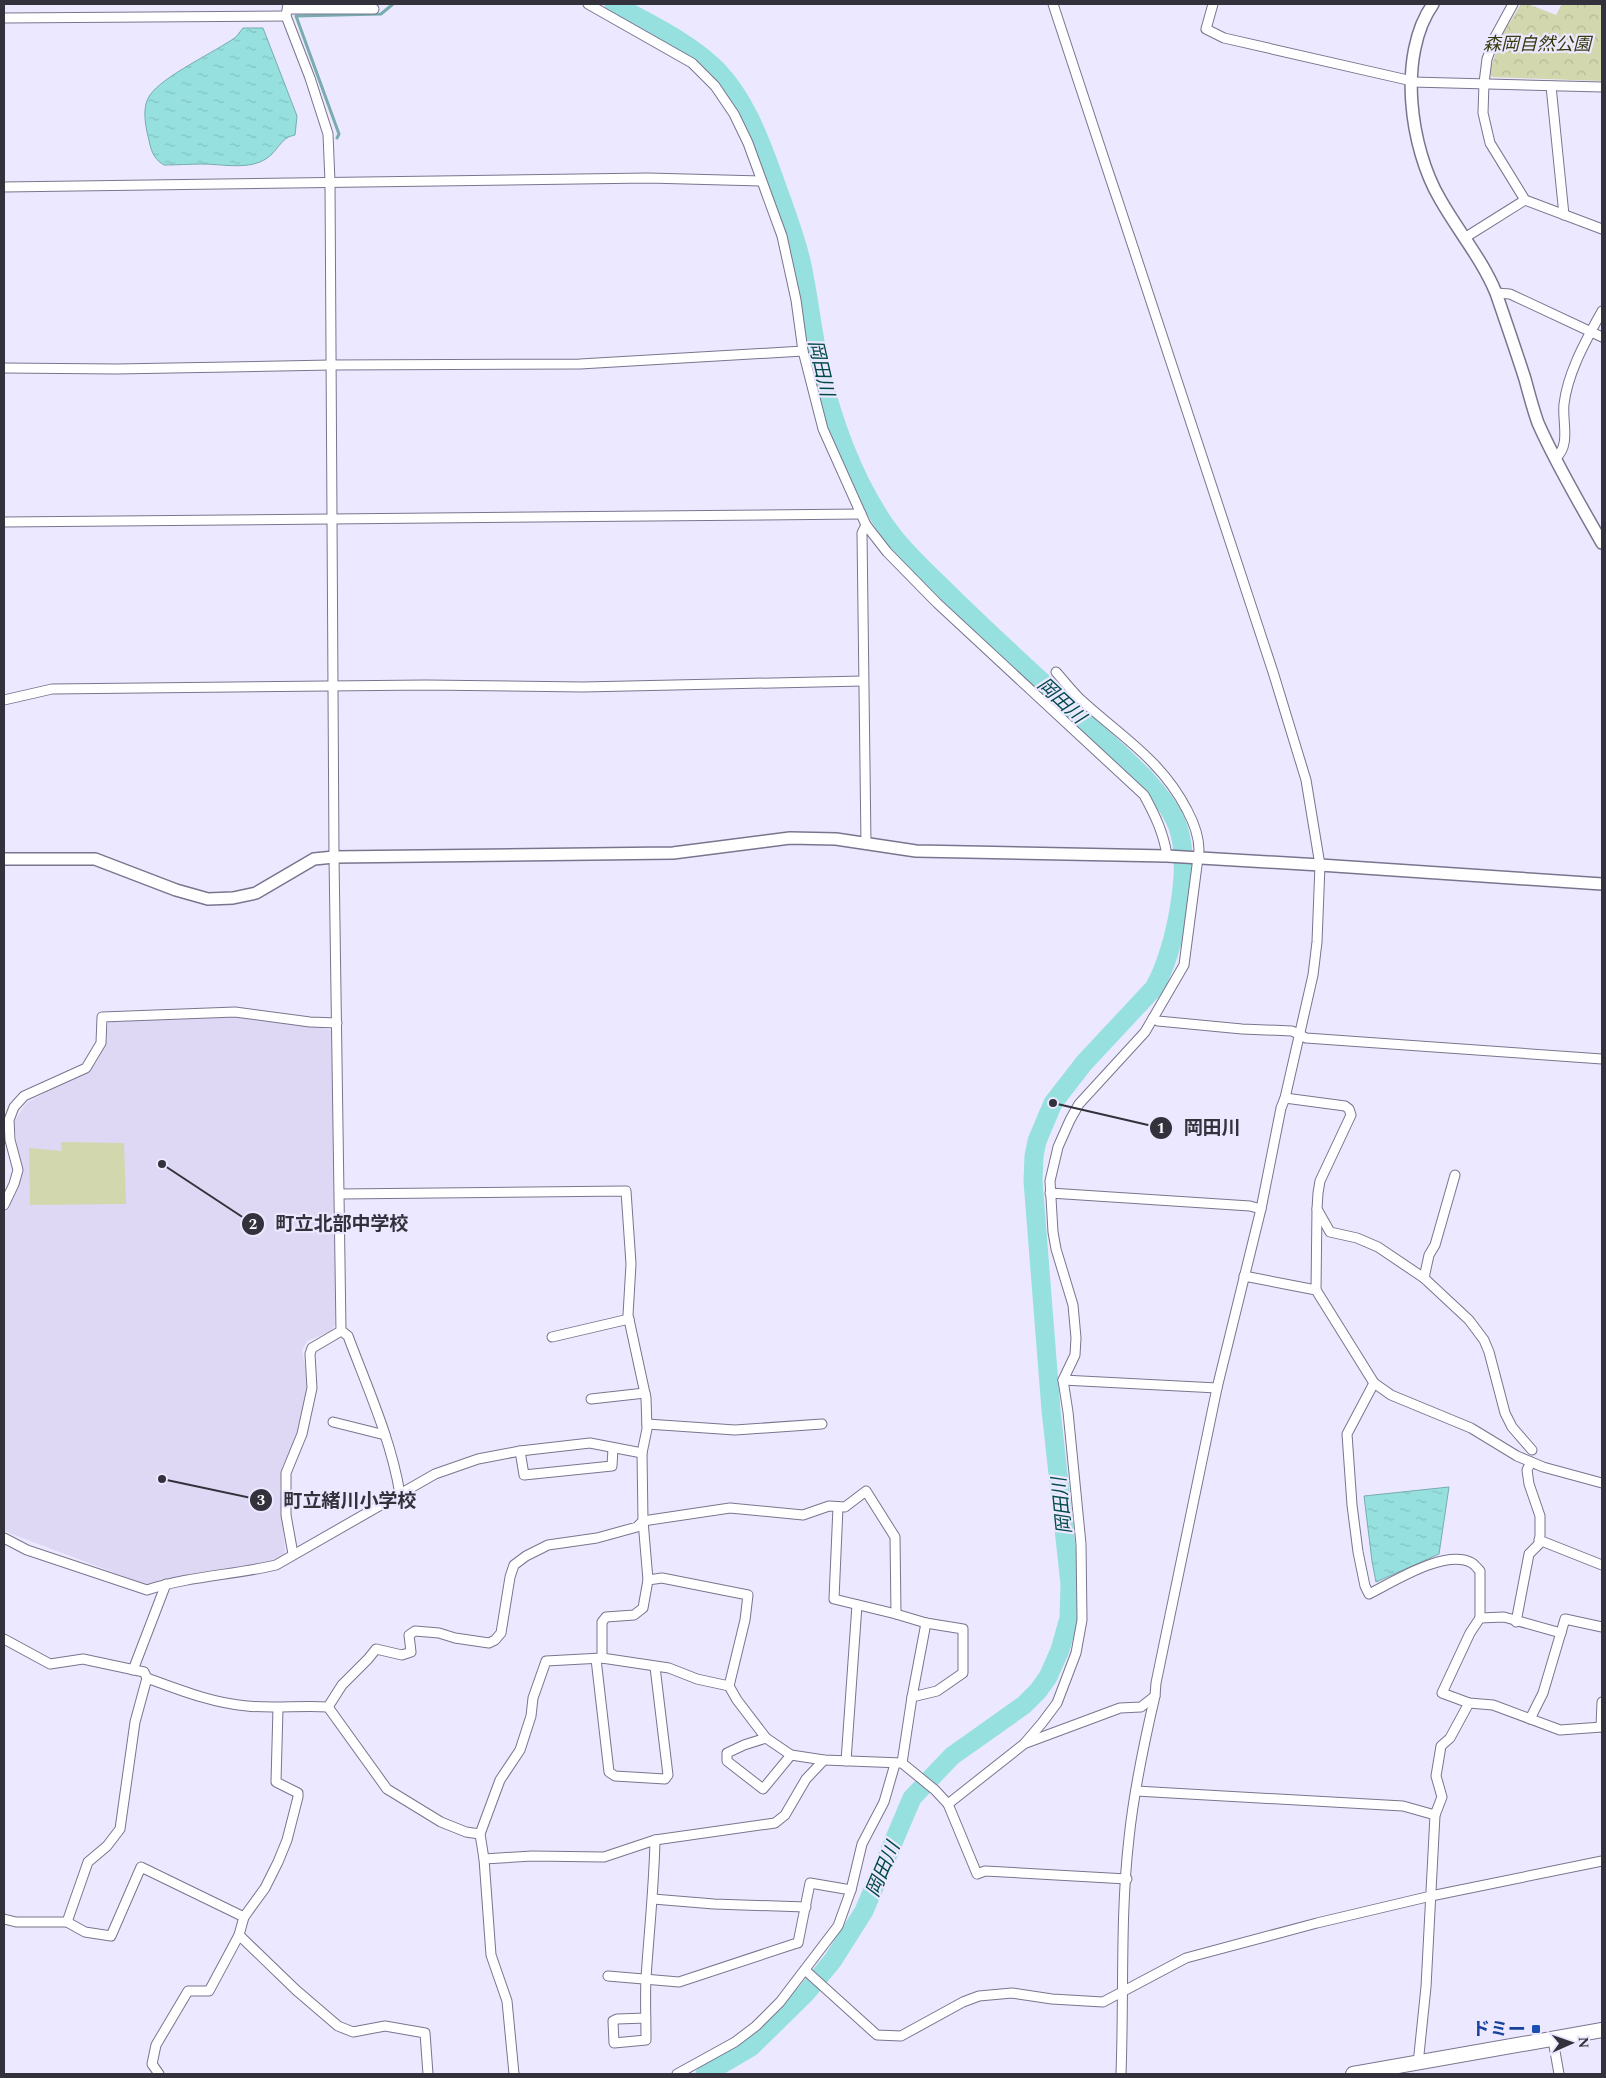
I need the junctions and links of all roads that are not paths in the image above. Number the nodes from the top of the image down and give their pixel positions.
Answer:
1 (588, 4) edge
2 (1053, 4) edge
3 (1213, 4) edge
4 (1433, 4) edge
5 (1512, 4) edge
6 (374, 8) dead end
7 (288, 10) edge
8 (4, 18) edge
9 (1412, 82) junction
10 (1484, 83) junction
11 (1551, 86) junction
12 (1602, 88) edge
13 (762, 181) junction
14 (330, 182) junction
15 (4, 187) edge
16 (1524, 200) junction
17 (1564, 215) junction
18 (1602, 229) edge
19 (1466, 237) junction
20 (1496, 293) junction
21 (1602, 311) edge
22 (1591, 331) junction
23 (1602, 337) edge
24 (803, 351) junction
25 (331, 365) junction
26 (4, 368) edge
27 (1556, 458) junction
28 (861, 514) junction
29 (331, 518) junction
30 (4, 522) edge
31 (866, 525) junction
32 (1602, 543) edge
33 (1056, 672) dead end
34 (863, 681) junction
35 (334, 686) junction
36 (4, 700) edge
37 (866, 844) junction
38 (1167, 856) junction
39 (334, 857) junction
40 (1197, 858) junction
41 (4, 859) edge
42 (1320, 864) junction
43 (1602, 884) edge
44 (1153, 1018) junction
45 (337, 1023) junction
46 (1299, 1034) junction
47 (1602, 1059) edge
48 (1285, 1098) junction
49 (1455, 1175) dead end
50 (1050, 1193) junction
51 (340, 1194) junction
52 (4, 1205) edge
53 (1317, 1208) junction
54 (1261, 1210) junction
55 (1244, 1276) junction
56 (1424, 1278) junction
57 (1316, 1290) junction
58 (629, 1319) junction
59 (343, 1332) dead end
60 (552, 1337) dead end
61 (1063, 1380) junction
62 (1374, 1383) junction
63 (1217, 1388) junction
64 (645, 1393) junction
65 (591, 1399) dead end
66 (333, 1422) dead end
67 (647, 1424) junction
68 (822, 1424) dead end
69 (385, 1435) junction
70 (613, 1448) junction
71 (1532, 1450) dead end
72 (520, 1451) junction
73 (642, 1453) junction
74 (1531, 1462) junction
75 (1602, 1483) edge
76 (400, 1494) junction
77 (838, 1508) junction
78 (643, 1522) junction
79 (4, 1538) edge
80 (1539, 1540) junction
81 (293, 1554) junction
82 (1602, 1565) edge
83 (648, 1580) junction
84 (166, 1584) junction
85 (857, 1604) junction
86 (896, 1614) junction
87 (1480, 1618) junction
88 (1516, 1622) junction
89 (926, 1623) junction
90 (1602, 1627) edge
91 (1561, 1633) junction
92 (4, 1639) edge
93 (599, 1658) junction
94 (654, 1667) junction
95 (133, 1670) junction
96 (147, 1678) junction
97 (729, 1686) junction
98 (1155, 1696) junction
99 (912, 1698) junction
100 (1602, 1702) edge
101 (1469, 1703) junction
102 (328, 1706) junction
103 (278, 1708) junction
104 (1530, 1719) junction
105 (1601, 1727) edge
106 (766, 1738) junction
107 (1024, 1744) junction
108 (791, 1755) junction
109 (824, 1760) junction
110 (846, 1761) junction
111 (899, 1764) junction
112 (1136, 1791) junction
113 (948, 1804) junction
114 (1435, 1815) junction
115 (480, 1834) junction
116 (655, 1840) junction
117 (484, 1859) junction
118 (1602, 1861) edge
119 (1126, 1879) junction
120 (851, 1890) junction
121 (1431, 1896) junction
122 (653, 1899) junction
123 (806, 1907) junction
124 (244, 1917) junction
125 (4, 1918) edge
126 (67, 1922) junction
127 (239, 1935) junction
128 (805, 1970) junction
129 (608, 1976) dead end
130 (646, 1980) junction
131 (1124, 1992) junction
132 (646, 2018) junction
133 (1602, 2030) edge
134 (1553, 2040) junction
135 (1418, 2064) junction
136 (159, 2074) edge
137 (428, 2074) edge
138 (514, 2074) edge
139 (677, 2074) edge
140 (1121, 2074) edge
141 (1360, 2074) edge
142 (1559, 2074) edge

1 - 13 street
2 - 42 street
3 - 9 street
4 - 9 street
5 - 10 street
6 - 7 street
7 - 8 street
7 - 14 street
9 - 10 street
9 - 19 street
10 - 11 street
10 - 16 street
11 - 12 street
11 - 17 street
13 - 14 street
13 - 24 street
14 - 15 street
14 - 25 street
16 - 17 street
16 - 19 street
17 - 18 street
19 - 20 street
20 - 22 street
20 - 27 street
21 - 22 street
22 - 23 street
22 - 27 street
24 - 25 street
24 - 28 street
25 - 26 street
25 - 29 street
27 - 32 street
28 - 29 street
28 - 31 street
29 - 30 street
29 - 35 street
31 - 34 street
31 - 38 street
33 - 40 street
34 - 35 street
34 - 37 street
35 - 36 street
35 - 39 street
37 - 38 street
37 - 39 street
38 - 40 street
39 - 41 street
39 - 45 street
40 - 42 street
40 - 44 street
42 - 43 street
42 - 46 street
44 - 46 street
44 - 50 street
45 - 51 street
45 - 52 street
46 - 47 street
46 - 48 street
48 - 53 street
48 - 54 street
49 - 56 street
50 - 54 street
50 - 61 street
51 - 58 street
51 - 81 street
53 - 56 street
53 - 57 street
54 - 55 street
55 - 57 street
55 - 63 street
56 - 71 street
57 - 62 street
58 - 60 street
58 - 64 street
59 - 69 street
61 - 63 street
61 - 107 street
62 - 74 street
62 - 87 street
63 - 98 street
64 - 65 street
64 - 67 street
66 - 69 street
67 - 68 street
67 - 73 street
69 - 76 street
70 - 72 street
70 - 72 street
70 - 73 street
72 - 76 street
73 - 78 street
74 - 75 street
74 - 80 street
76 - 81 street
77 - 78 street
77 - 85 street
77 - 86 street
78 - 83 street
78 - 102 street
79 - 84 street
80 - 82 street
80 - 88 street
81 - 84 street
83 - 93 street
83 - 97 street
84 - 95 street
85 - 86 street
85 - 110 street
86 - 89 street
87 - 88 street
87 - 101 street
88 - 91 street
89 - 99 street
89 - 99 street
90 - 91 street
91 - 104 street
92 - 95 street
93 - 94 street
93 - 94 street
93 - 115 street
94 - 97 street
95 - 96 street
96 - 103 street
96 - 126 street
97 - 106 street
98 - 107 street
98 - 112 street
99 - 111 street
100 - 105 street
101 - 104 street
101 - 114 street
102 - 103 street
102 - 115 street
103 - 124 street
104 - 105 street
106 - 108 street
106 - 108 street
107 - 113 street
108 - 109 street
109 - 110 street
109 - 116 street
110 - 111 street
111 - 113 street
111 - 120 street
112 - 114 street
112 - 119 street
113 - 119 street
114 - 121 street
115 - 117 street
116 - 117 street
116 - 122 street
117 - 138 street
118 - 121 street
119 - 131 street
120 - 123 street
120 - 128 street
121 - 131 street
121 - 135 street
122 - 123 street
122 - 130 street
123 - 130 street
124 - 126 street
124 - 127 street
125 - 126 street
127 - 136 street
127 - 137 street
128 - 131 street
128 - 139 street
129 - 130 street
130 - 132 street
131 - 140 street
132 - 132 street
133 - 134 main road
134 - 135 main road
134 - 142 street
135 - 141 main road

